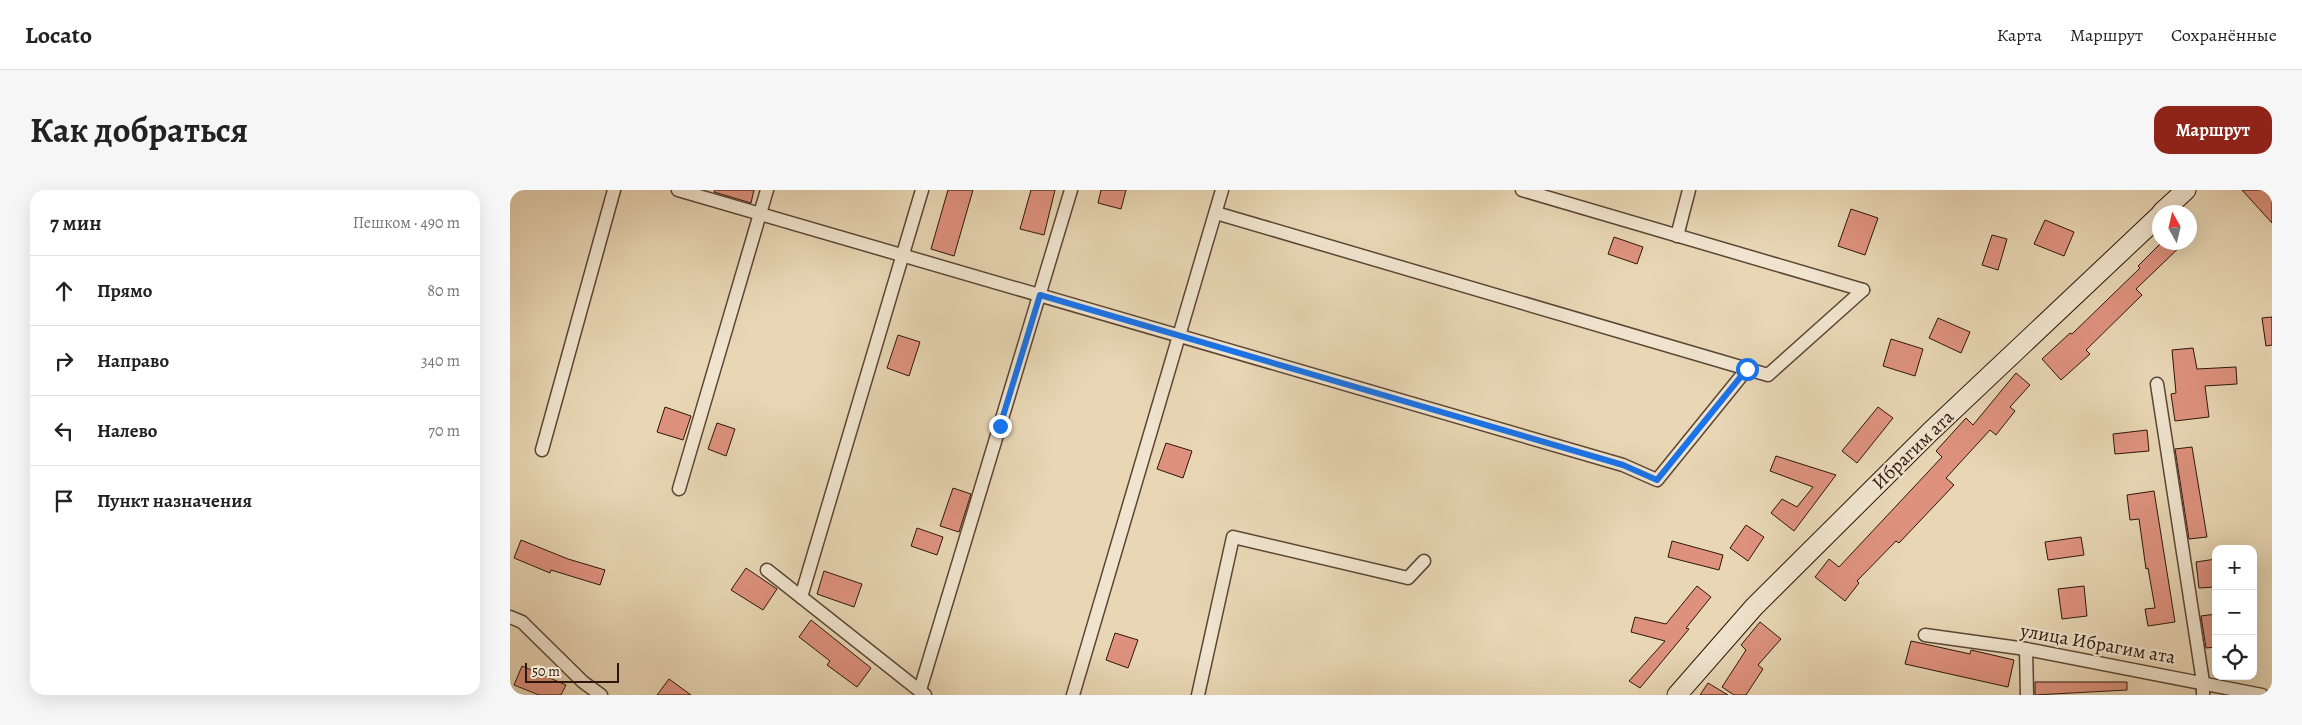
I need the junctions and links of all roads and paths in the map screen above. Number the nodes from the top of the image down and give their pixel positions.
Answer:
1 (614, 190) edge
2 (678, 190) edge
3 (766, 190) edge
4 (922, 190) edge
5 (1071, 190) edge
6 (1222, 190) edge
7 (1522, 190) edge
8 (1689, 190) edge
9 (2186, 190) edge
10 (2170, 205) edge
11 (1216, 213) junction
12 (759, 214) junction
13 (2152, 223) edge
14 (1677, 236) junction
15 (903, 255) junction
16 (1040, 295) junction
17 (1180, 336) junction
18 (1747, 369) junction
19 (2157, 384) dead end
20 (542, 450) dead end
21 (679, 490) dead end
22 (1424, 561) dead end
23 (767, 570) dead end
24 (801, 597) junction
25 (510, 617) edge
26 (1925, 635) dead end
27 (2026, 649) junction
28 (582, 689) edge
29 (2203, 689) edge
30 (922, 693) edge
31 (601, 695) edge
32 (1074, 695) edge
33 (1198, 695) edge
34 (1677, 695) edge
35 (2027, 695) edge
36 (2262, 695) edge

1 - 20 street
2 - 12 street
3 - 12 street
4 - 15 street
5 - 16 street
6 - 11 street
7 - 14 street
8 - 14 street
9 - 10 street
11 - 17 street
11 - 18 street
12 - 15 street
12 - 21 street
13 - 34 street, Ибрагим ата
14 - 18 street
15 - 16 street
15 - 24 street
16 - 17 street
16 - 30 street
17 - 18 street
17 - 32 street
19 - 29 street
22 - 33 street
23 - 24 street
24 - 30 street
25 - 28 street
26 - 27 street, улица Ибрагим ата
27 - 29 street, улица Ибрагим ата
27 - 35 street
28 - 31 street
29 - 36 street, улица Ибрагим ата

